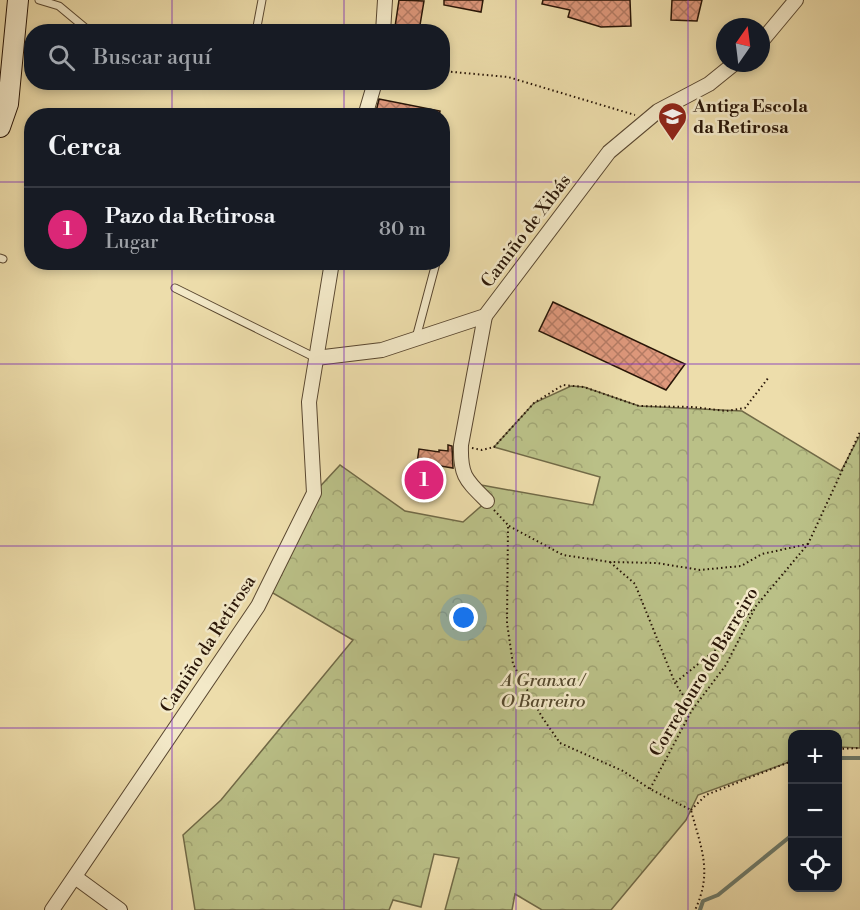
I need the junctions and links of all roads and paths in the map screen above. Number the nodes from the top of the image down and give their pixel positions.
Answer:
1 (18, 0) edge
2 (39, 0) edge
3 (262, 0) edge
4 (385, 0) edge
5 (796, 0) edge
6 (81, 24) edge
7 (258, 24) edge
8 (384, 24) edge
9 (770, 31) edge
10 (450, 72) edge
11 (724, 72) edge
12 (373, 90) edge
13 (367, 108) edge
14 (648, 120) junction
15 (0, 127) edge
16 (331, 270) edge
17 (434, 270) edge
18 (174, 288) dead end
19 (484, 316) junction
20 (416, 338) junction
21 (316, 358) junction
22 (768, 377) dead end
23 (860, 432) edge
24 (461, 445) junction
25 (487, 501) joint
26 (508, 525) junction
27 (808, 544) junction
28 (610, 562) junction
29 (756, 606) junction
30 (675, 683) junction
31 (692, 710) junction
32 (860, 748) edge
33 (842, 749) edge
34 (788, 763) edge
35 (650, 789) junction
36 (691, 810) junction
37 (75, 877) junction
38 (52, 910) edge
39 (120, 910) edge
40 (695, 910) edge

1 - 15 street
2 - 6 lane
3 - 7 lane
4 - 8 street
5 - 9 street
10 - 14 path
11 - 14 street, Camiño de Xibás
12 - 13 street
14 - 19 street, Camiño de Xibás
16 - 21 street, Camiño da Retirosa
17 - 20 lane
18 - 21 lane
19 - 20 street, Camiño de Xibás
19 - 24 street
20 - 21 street, Camiño de Xibás
21 - 37 street, Camiño da Retirosa
22 - 24 path
23 - 27 path, Corredouro do Barreiro
24 - 25 street
25 - 26 path
26 - 28 path
26 - 35 path
27 - 28 path
27 - 29 path, Corredouro do Barreiro
28 - 30 path
29 - 30 path
29 - 31 path, Corredouro do Barreiro
30 - 31 path
31 - 35 path, Corredouro do Barreiro
32 - 33 path
34 - 36 path
35 - 36 path
36 - 40 path
37 - 38 street, Camiño da Retirosa
37 - 39 street

